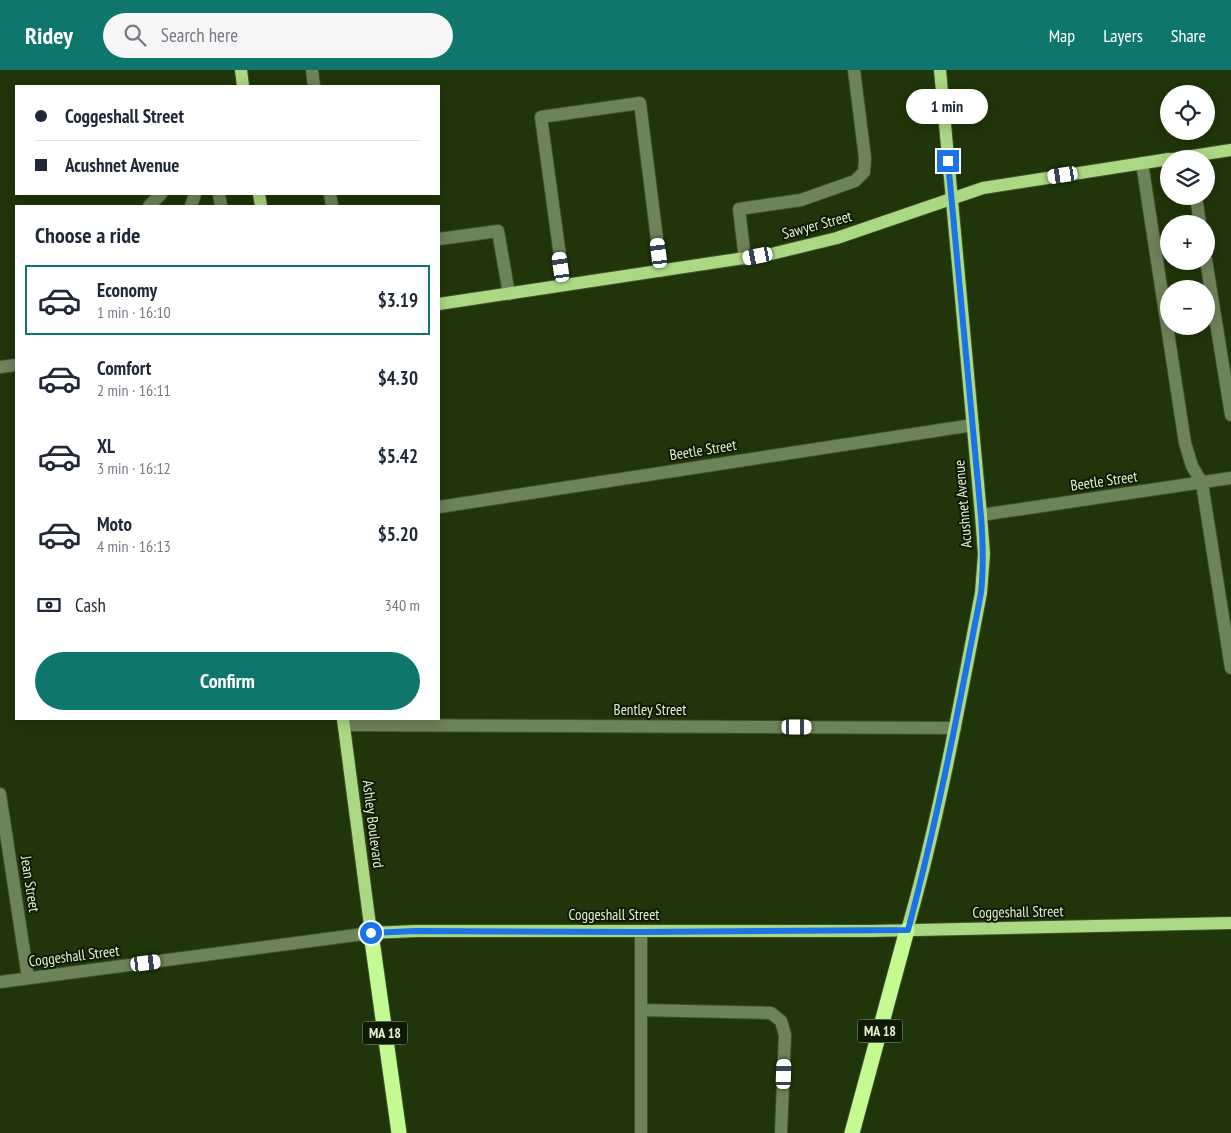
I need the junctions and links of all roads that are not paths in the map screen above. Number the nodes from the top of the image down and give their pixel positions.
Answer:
1 (241, 70) edge
2 (312, 70) edge
3 (854, 70) edge
4 (940, 70) edge
5 (244, 85) edge
6 (314, 85) edge
7 (1231, 150) edge
8 (1215, 153) edge
9 (1160, 161) edge
10 (1142, 164) junction
11 (160, 195) edge
12 (952, 198) junction
13 (150, 205) edge
14 (440, 239) edge
15 (745, 259) junction
16 (1208, 270) edge
17 (661, 271) junction
18 (564, 285) junction
19 (509, 294) junction
20 (440, 304) edge
21 (15, 365) edge
22 (0, 367) edge
23 (1231, 415) edge
24 (973, 425) junction
25 (1231, 478) edge
26 (1202, 483) junction
27 (440, 507) edge
28 (981, 516) junction
29 (1231, 668) edge
30 (343, 722) edge
31 (955, 728) junction
32 (0, 794) edge
33 (1231, 923) edge
34 (908, 930) junction
35 (641, 932) junction
36 (371, 933) junction
37 (28, 978) junction
38 (0, 982) edge
39 (641, 1010) junction
40 (399, 1133) edge
41 (641, 1133) edge
42 (781, 1133) edge
43 (852, 1133) edge

1 - 5 main road
2 - 6 street
3 - 15 street
4 - 12 main road, Acushnet Avenue
7 - 8 main road
9 - 10 main road, Sawyer Street
10 - 12 main road, Sawyer Street
10 - 26 street
11 - 13 street
12 - 15 main road, Sawyer Street
12 - 24 main road, Acushnet Avenue / MA 18
14 - 19 street
15 - 17 main road, Sawyer Street
16 - 23 street
17 - 18 main road, Sawyer Street
17 - 18 street
18 - 19 main road, Sawyer Street
19 - 20 main road, Sawyer Street
21 - 22 street
24 - 27 street, Beetle Street
24 - 28 main road, Acushnet Avenue / MA 18
25 - 26 street, Beetle Street
26 - 28 street, Beetle Street
26 - 29 street
28 - 31 main road, Acushnet Avenue / MA 18
30 - 31 street, Bentley Street
30 - 36 main road, Ashley Boulevard / MA 18
31 - 34 main road, Acushnet Avenue / MA 18
32 - 37 street, Jean Street
33 - 34 main road, Coggeshall Street
34 - 35 main road, Coggeshall Street
34 - 43 highway, MA 18
35 - 36 main road, Coggeshall Street
35 - 39 street
36 - 37 street, Coggeshall Street
36 - 40 highway, MA 18
37 - 38 street, Coggeshall Street
39 - 41 street
39 - 42 street

